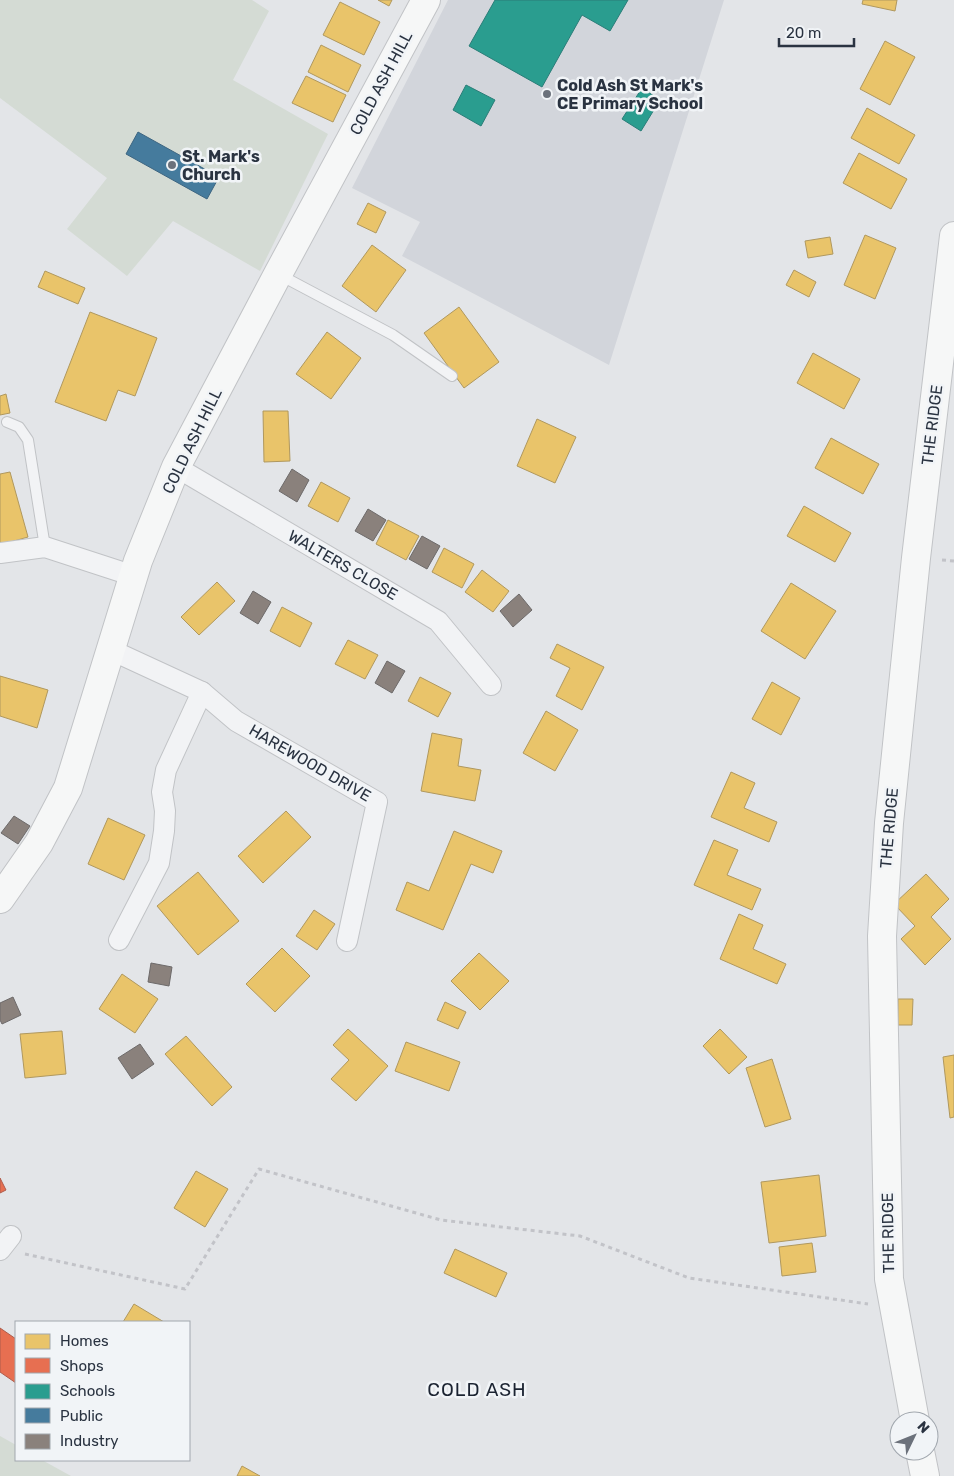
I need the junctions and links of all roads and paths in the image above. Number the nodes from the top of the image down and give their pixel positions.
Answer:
1 (426, 0) edge
2 (954, 236) edge
3 (278, 274) junction
4 (452, 376) dead end
5 (7, 422) dead end
6 (176, 467) junction
7 (45, 547) junction
8 (0, 553) edge
9 (134, 576) junction
10 (111, 650) junction
11 (491, 685) dead end
12 (202, 692) junction
13 (0, 898) edge
14 (119, 940) dead end
15 (347, 941) dead end
16 (4, 1245) edge
17 (894, 1308) junction
18 (913, 1411) edge
19 (922, 1461) edge
20 (925, 1476) edge

1 - 3 street, COLD ASH HILL
2 - 17 street, THE RIDGE
3 - 4 lane
3 - 6 street, COLD ASH HILL
5 - 7 lane
6 - 9 street, COLD ASH HILL
6 - 11 street, WALTERS CLOSE
7 - 8 street
7 - 9 street
9 - 10 street, COLD ASH HILL
10 - 12 street, HAREWOOD DRIVE
10 - 13 street, COLD ASH HILL
12 - 14 street
12 - 15 street, HAREWOOD DRIVE
16 - 17 path
17 - 18 street, THE RIDGE
19 - 20 street

